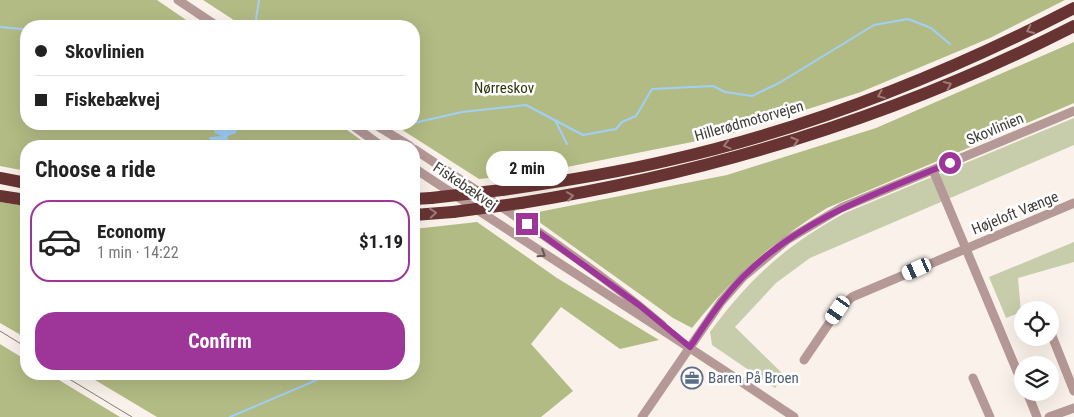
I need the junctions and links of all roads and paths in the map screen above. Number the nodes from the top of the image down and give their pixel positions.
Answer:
1 (178, 0) edge
2 (1074, 8) edge
3 (208, 20) edge
4 (1074, 26) edge
5 (1074, 111) edge
6 (359, 130) edge
7 (384, 130) edge
8 (374, 140) edge
9 (400, 140) edge
10 (420, 153) edge
11 (933, 170) junction
12 (420, 172) edge
13 (0, 178) edge
14 (20, 182) edge
15 (0, 196) edge
16 (20, 199) edge
17 (420, 199) edge
18 (1074, 203) edge
19 (420, 215) edge
20 (966, 248) junction
21 (679, 340) junction
22 (1056, 346) edge
23 (690, 347) junction
24 (804, 360) dead end
25 (1014, 364) edge
26 (973, 378) dead end
27 (1074, 390) edge
28 (1030, 401) edge
29 (1074, 408) edge
30 (642, 417) edge
31 (794, 417) edge
32 (990, 417) edge
33 (1037, 417) edge
34 (1050, 417) edge

1 - 3 street
2 -> 17 highway, Hillerødmotorvejen, bridge
19 -> 4 highway, bridge
5 - 11 street, Skovlinien
6 - 8 street
7 - 9 street
10 - 21 street, Fiskebækvej
11 - 20 street, Højeloft Vænge
11 - 23 street, Skovlinien
12 -> 21 street, Fiskebækvej
13 - 14 highway
15 - 16 highway
18 - 20 street, Højeloft Vænge
20 - 24 street, Højeloft Vænge
20 - 25 street, Højeloft Vænge
21 - 23 street, Fiskebækvej
22 - 27 street
23 - 30 street, Skovlinien
23 - 31 street, Fiskebækvej
26 - 32 street
28 - 33 street
29 - 34 street

